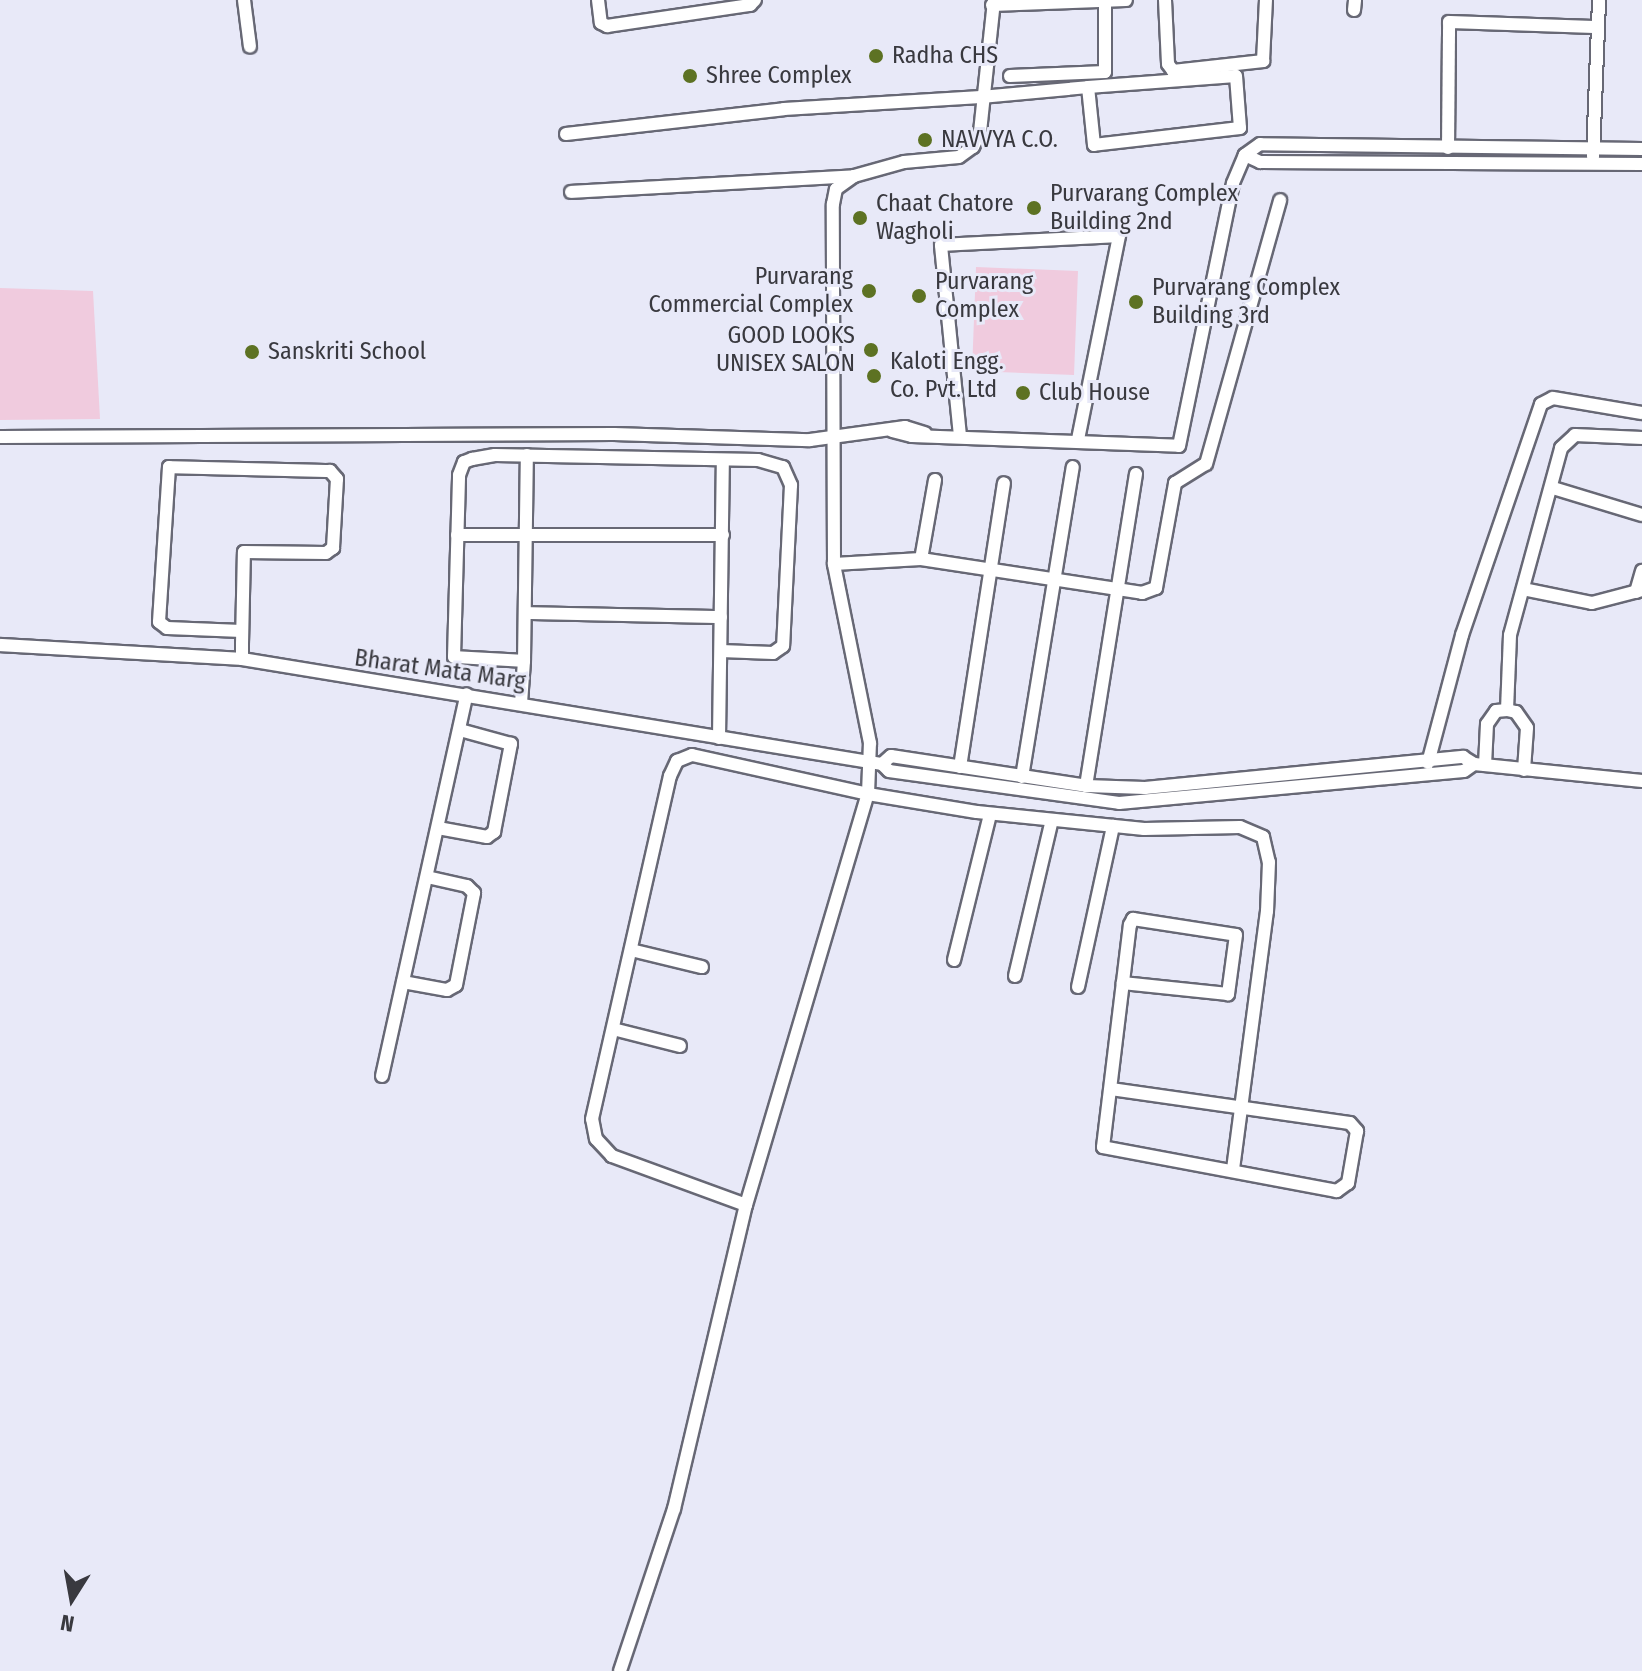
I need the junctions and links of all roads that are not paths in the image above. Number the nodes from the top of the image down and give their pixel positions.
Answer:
1 (244, 0) edge
2 (598, 0) edge
3 (755, 0) edge
4 (1126, 0) edge
5 (1165, 0) edge
6 (1266, 0) edge
7 (1599, 0) edge
8 (1105, 1) edge
9 (993, 3) edge
10 (1595, 27) junction
11 (250, 47) dead end
12 (1010, 76) dead end
13 (1088, 87) junction
14 (981, 97) junction
15 (566, 134) dead end
16 (1301, 145) junction
17 (1441, 148) junction
18 (1593, 149) junction
19 (1642, 149) edge
20 (1245, 155) junction
21 (1300, 161) junction
22 (1434, 162) junction
23 (1593, 163) junction
24 (1642, 164) edge
25 (854, 176) junction
26 (571, 192) dead end
27 (1280, 200) dead end
28 (1642, 413) edge
29 (831, 433) junction
30 (960, 436) junction
31 (0, 437) edge
32 (1642, 438) edge
33 (1078, 440) junction
34 (527, 455) junction
35 (723, 460) junction
36 (1073, 467) dead end
37 (1136, 474) dead end
38 (935, 480) dead end
39 (1004, 483) dead end
40 (1553, 488) junction
41 (1641, 517) edge
42 (457, 535) junction
43 (528, 535) junction
44 (723, 535) junction
45 (921, 559) junction
46 (834, 564) junction
47 (990, 570) junction
48 (1642, 571) edge
49 (1055, 578) junction
50 (1116, 588) junction
51 (1523, 589) junction
52 (1639, 591) edge
53 (526, 613) junction
54 (721, 617) junction
55 (242, 631) junction
56 (0, 645) edge
57 (721, 651) junction
58 (242, 659) junction
59 (524, 661) junction
60 (467, 694) junction
61 (521, 703) junction
62 (1507, 710) junction
63 (460, 730) junction
64 (719, 738) junction
65 (1429, 757) junction
66 (876, 763) junction
67 (1480, 764) junction
68 (960, 767) junction
69 (1524, 770) junction
70 (1427, 774) junction
71 (1022, 777) junction
72 (1642, 781) edge
73 (1086, 786) junction
74 (868, 794) junction
75 (990, 814) junction
76 (1052, 820) junction
77 (1113, 826) junction
78 (438, 828) junction
79 (427, 877) junction
80 (631, 950) junction
81 (954, 960) dead end
82 (702, 967) dead end
83 (1015, 976) dead end
84 (1231, 981) junction
85 (403, 982) junction
86 (1123, 983) junction
87 (1256, 985) junction
88 (1078, 987) dead end
89 (613, 1029) junction
90 (680, 1046) dead end
91 (382, 1076) dead end
92 (1111, 1089) junction
93 (1240, 1109) junction
94 (1233, 1170) junction
95 (746, 1205) junction
96 (620, 1671) edge

1 - 11 street
2 - 3 street
4 - 8 street
5 - 6 street
7 - 10 street
8 - 9 street
8 - 12 street
9 - 14 street
10 - 17 street
10 - 18 street
13 - 13 street
13 - 14 street
14 - 15 street
14 - 25 street
16 - 17 street
16 - 20 street
16 - 21 street
17 - 18 street
17 - 22 street
18 - 19 street
18 - 23 street
20 - 21 street
20 - 33 street
21 - 22 street
22 - 23 street
23 - 24 street
25 - 26 street
25 - 29 street
27 - 50 street
28 - 65 street
29 - 30 street
29 - 31 street
29 - 46 street
30 - 33 street
30 - 33 street
32 - 40 street
34 - 35 street
34 - 42 street
34 - 43 street
35 - 44 street
35 - 57 street
36 - 49 street
37 - 50 street
38 - 45 street
39 - 47 street
40 - 41 street
40 - 51 street
42 - 43 street
42 - 59 street
43 - 44 street
43 - 53 street
44 - 54 street
45 - 46 street
45 - 47 street
46 - 66 street
47 - 49 street
47 - 68 street
48 - 52 street
49 - 50 street
49 - 71 street
50 - 73 street
51 - 52 street
51 - 62 street
53 - 54 street
53 - 59 street
54 - 57 street
55 - 55 street
55 - 58 street
56 - 58 street, Bharat Mata Marg
57 - 64 street
58 - 60 street, Bharat Mata Marg
59 - 61 street
60 - 61 street, Bharat Mata Marg
60 - 63 street
61 - 64 street, Bharat Mata Marg
62 - 67 street
62 - 69 street
63 - 78 street
63 - 78 street
64 - 66 street, Bharat Mata Marg
65 - 67 street
65 - 70 street
65 - 73 street
66 - 68 street
66 - 70 street
66 - 74 street
67 - 69 street
67 - 70 street
68 - 71 street
69 - 72 street
71 - 73 street
74 - 75 street
74 - 80 street
74 - 95 street
75 - 76 street
75 - 81 street
76 - 77 street
76 - 83 street
77 - 87 street
77 - 88 street
78 - 79 street
79 - 85 street
79 - 85 street
80 - 82 street
80 - 89 street
84 - 86 street
84 - 86 street
84 - 87 street
85 - 91 street
86 - 92 street
87 - 93 street
89 - 90 street
89 - 95 street
92 - 93 street
92 - 94 street
93 - 94 street
93 - 94 street
95 - 96 street

